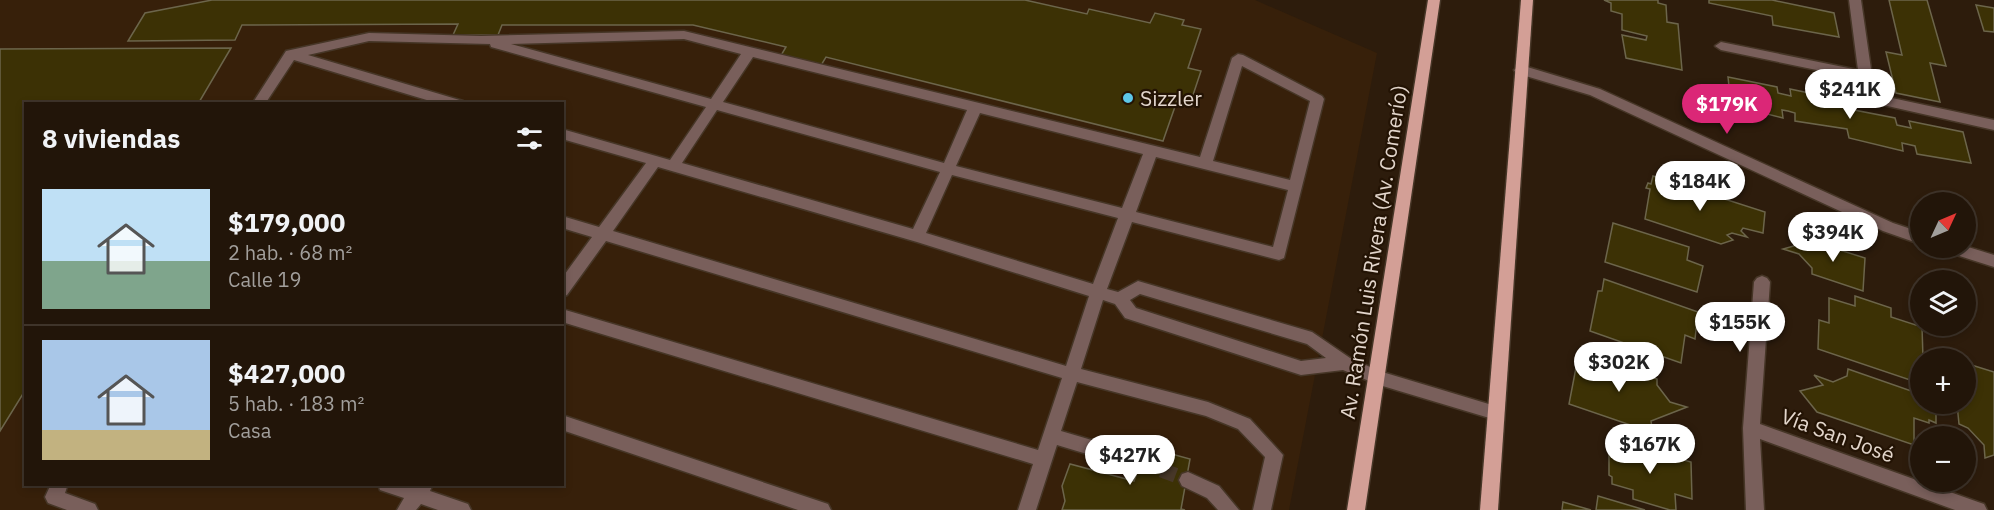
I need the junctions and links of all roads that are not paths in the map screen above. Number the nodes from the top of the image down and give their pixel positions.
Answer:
1 (1434, 0) edge
2 (1527, 0) edge
3 (1856, 0) edge
4 (481, 40) junction
5 (1721, 46) dead end
6 (750, 51) junction
7 (291, 54) junction
8 (1521, 69) junction
9 (1866, 76) junction
10 (259, 102) edge
11 (451, 102) edge
12 (713, 105) junction
13 (976, 106) junction
14 (1994, 125) edge
15 (564, 135) edge
16 (1152, 150) junction
17 (655, 161) junction
18 (1205, 164) junction
19 (673, 166) junction
20 (948, 169) junction
21 (1294, 186) junction
22 (1127, 216) junction
23 (564, 223) edge
24 (604, 233) junction
25 (1910, 235) edge
26 (917, 236) junction
27 (1976, 255) edge
28 (1994, 261) edge
29 (1762, 282) dead end
30 (564, 288) edge
31 (1098, 292) junction
32 (1120, 299) junction
33 (564, 316) edge
34 (1344, 363) junction
35 (1071, 374) junction
36 (1376, 377) junction
37 (1497, 413) junction
38 (564, 423) edge
39 (1751, 428) junction
40 (1051, 436) junction
41 (1043, 459) junction
42 (1140, 462) tunnel mouth
43 (1188, 480) tunnel mouth
44 (59, 486) edge
45 (398, 486) edge
46 (421, 490) edge
47 (89, 510) edge
48 (406, 510) edge
49 (462, 510) edge
50 (822, 510) edge
51 (1027, 510) edge
52 (1230, 510) edge
53 (1262, 510) edge
54 (1356, 510) edge
55 (1489, 510) edge
56 (1755, 510) edge
57 (1978, 510) edge

1 - 36 main road, Av. Ramón Luis Rivera (Av. Comerío)
2 - 8 main road
3 - 9 street
4 - 6 street
4 - 7 street
4 - 12 street
5 - 9 street
6 - 12 street
6 - 13 street
7 - 10 street
7 - 11 street
8 - 25 street
8 - 37 main road
9 - 14 street
12 - 19 street
12 - 20 street
13 - 16 street
13 - 20 street
15 - 17 street
16 - 18 street
16 - 22 street
17 - 19 street
17 - 24 street
18 - 21 street
18 - 21 street
19 - 26 street
20 - 22 street
20 - 26 street
21 - 22 street
22 - 31 street
23 - 24 street
24 - 30 street
24 - 35 street
26 - 31 street
27 - 28 street
29 - 39 street
31 - 32 street
31 - 35 street
32 - 34 street
32 - 34 street
33 - 41 street
34 - 36 street
35 - 40 street
35 - 53 street
36 - 37 street
36 - 54 main road, Av. Ramón Luis Rivera (Av. Comerío)
37 - 55 main road
38 - 50 street
39 - 56 street
39 - 57 street, Vía San José
40 - 41 street
40 - 42 street
41 - 51 street
43 - 52 street
44 - 47 street
45 - 46 street
46 - 48 street
46 - 49 street

